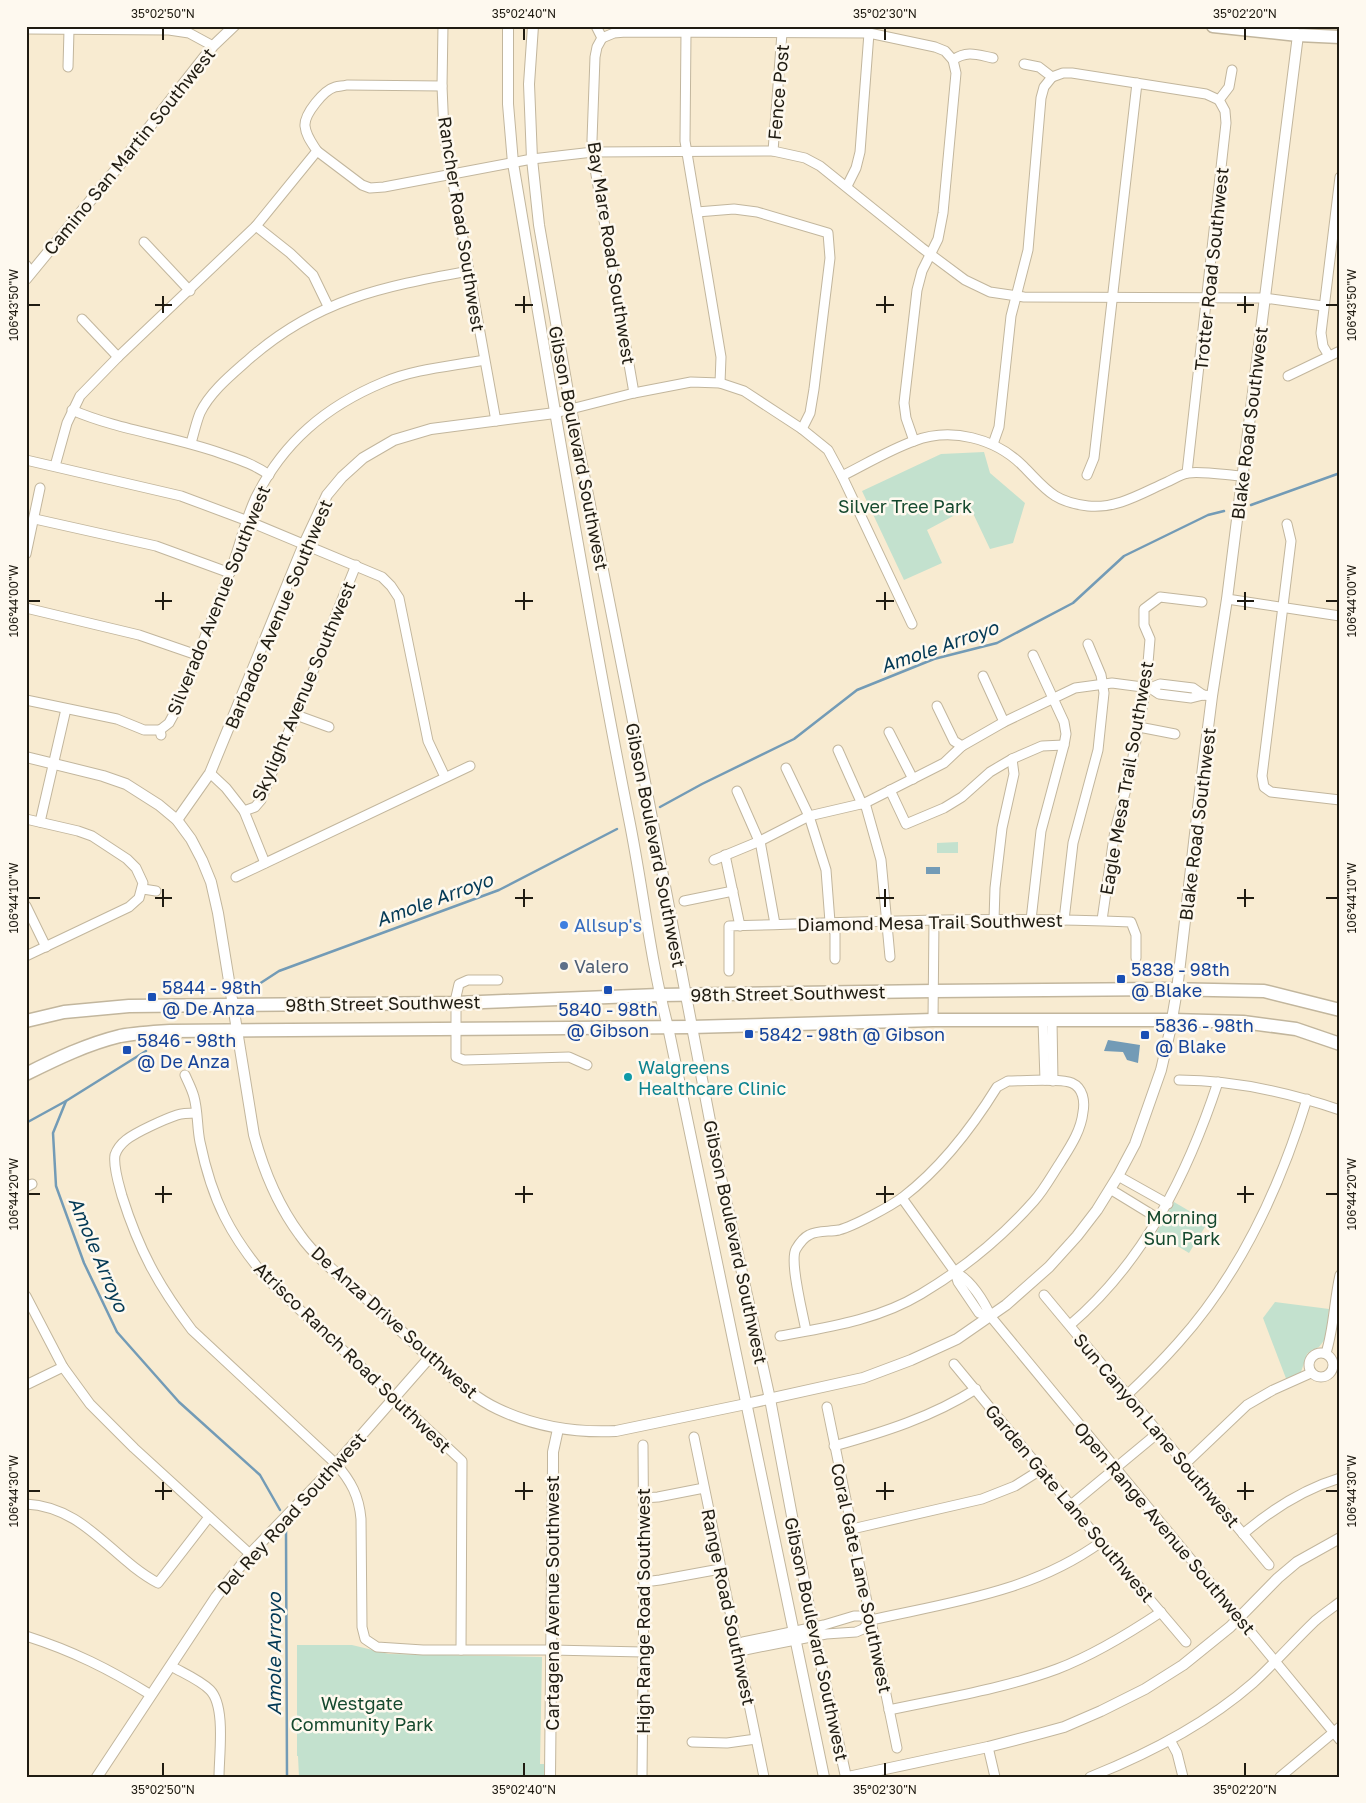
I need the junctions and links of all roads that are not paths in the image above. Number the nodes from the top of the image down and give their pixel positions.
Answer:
1 (234, 26) edge
2 (443, 26) edge
3 (508, 26) edge
4 (533, 26) edge
5 (596, 26) edge
6 (1213, 26) edge
7 (26, 29) edge
8 (69, 30) junction
9 (1298, 31) edge
10 (686, 33) junction
11 (782, 33) junction
12 (869, 33) junction
13 (1340, 37) edge
14 (602, 38) junction
15 (212, 46) junction
16 (993, 58) dead end
17 (953, 60) junction
18 (1024, 64) dead end
19 (68, 66) dead end
20 (1232, 70) dead end
21 (1052, 77) junction
22 (1137, 83) junction
23 (442, 86) junction
24 (1219, 100) junction
25 (317, 151) junction
26 (686, 151) junction
27 (773, 151) junction
28 (593, 152) junction
29 (532, 159) junction
30 (513, 163) junction
31 (451, 175) junction
32 (1340, 177) edge
33 (847, 186) junction
34 (697, 212) junction
35 (256, 226) junction
36 (144, 242) dead end
37 (1335, 247) edge
38 (930, 254) junction
39 (468, 271) junction
40 (28, 272) edge
41 (190, 291) junction
42 (1016, 296) junction
43 (1114, 297) junction
44 (1208, 297) junction
45 (1264, 298) junction
46 (328, 306) junction
47 (1324, 306) junction
48 (82, 318) dead end
49 (1340, 351) edge
50 (1329, 356) junction
51 (118, 357) junction
52 (484, 360) junction
53 (1288, 376) dead end
54 (720, 383) junction
55 (634, 393) junction
56 (570, 409) junction
57 (72, 410) junction
58 (556, 413) junction
59 (496, 421) junction
60 (802, 429) junction
61 (914, 441) junction
62 (191, 442) junction
63 (993, 444) junction
64 (26, 460) edge
65 (55, 466) junction
66 (1188, 473) junction
67 (269, 474) junction
68 (1087, 475) dead end
69 (842, 476) junction
70 (1241, 476) junction
71 (40, 488) dead end
72 (34, 519) junction
73 (248, 521) junction
74 (1288, 524) dead end
75 (304, 544) junction
76 (26, 554) edge
77 (356, 565) junction
78 (230, 573) junction
79 (1227, 599) junction
80 (1202, 602) dead end
81 (26, 608) edge
82 (1282, 608) junction
83 (1340, 616) edge
84 (912, 624) dead end
85 (1088, 644) dead end
86 (198, 655) junction
87 (1033, 656) dead end
88 (983, 676) dead end
89 (1103, 683) junction
90 (1174, 686) junction
91 (1148, 688) junction
92 (1173, 696) junction
93 (1208, 696) junction
94 (1054, 698) junction
95 (26, 700) edge
96 (937, 706) dead end
97 (66, 709) junction
98 (296, 715) junction
99 (1004, 722) junction
100 (329, 727) dead end
101 (1139, 727) junction
102 (889, 732) dead end
103 (1175, 734) dead end
104 (962, 746) junction
105 (1064, 746) junction
106 (838, 750) dead end
107 (26, 757) edge
108 (1012, 759) junction
109 (54, 763) junction
110 (470, 766) dead end
111 (786, 768) dead end
112 (210, 774) junction
113 (444, 778) junction
114 (913, 779) junction
115 (890, 790) junction
116 (737, 791) dead end
117 (1340, 800) edge
118 (864, 804) junction
119 (244, 811) junction
120 (809, 816) junction
121 (26, 819) edge
122 (177, 820) junction
123 (40, 822) junction
124 (760, 841) junction
125 (725, 855) junction
126 (714, 860) dead end
127 (265, 863) junction
128 (236, 877) dead end
129 (142, 889) junction
130 (156, 891) dead end
131 (732, 891) junction
132 (684, 901) dead end
133 (26, 906) edge
134 (934, 920) junction
135 (994, 920) junction
136 (1031, 920) junction
137 (1064, 920) junction
138 (1102, 920) junction
139 (886, 921) junction
140 (830, 922) junction
141 (775, 924) junction
142 (740, 926) junction
143 (46, 947) junction
144 (26, 956) edge
145 (890, 957) dead end
146 (1136, 958) dead end
147 (835, 959) dead end
148 (729, 971) dead end
149 (498, 980) dead end
150 (1177, 990) junction
151 (934, 991) junction
152 (660, 995) junction
153 (685, 995) junction
154 (456, 1003) junction
155 (233, 1004) junction
156 (1340, 1010) edge
157 (933, 1020) junction
158 (1048, 1020) junction
159 (1173, 1020) junction
160 (26, 1021) edge
161 (668, 1027) junction
162 (691, 1027) junction
163 (455, 1029) junction
164 (238, 1031) junction
165 (1340, 1044) edge
166 (587, 1065) dead end
167 (26, 1074) edge
168 (185, 1075) dead end
169 (1178, 1080) dead end
170 (1049, 1081) junction
171 (1218, 1082) junction
172 (1307, 1099) junction
173 (1340, 1110) edge
174 (196, 1113) junction
175 (1118, 1176) junction
176 (1110, 1189) junction
177 (1144, 1190) junction
178 (902, 1198) junction
179 (1168, 1204) junction
180 (1136, 1205) junction
181 (1159, 1218) junction
182 (956, 1272) junction
183 (1340, 1275) edge
184 (1044, 1295) dead end
185 (26, 1296) edge
186 (990, 1317) junction
187 (1070, 1325) junction
188 (806, 1331) junction
189 (780, 1336) dead end
190 (1326, 1354) junction
191 (430, 1357) junction
192 (954, 1364) dead end
193 (63, 1367) junction
194 (1311, 1373) junction
195 (26, 1385) edge
196 (976, 1389) junction
197 (1128, 1394) junction
198 (394, 1397) junction
199 (770, 1399) junction
200 (758, 1402) joint
201 (746, 1404) junction
202 (826, 1407) dead end
203 (558, 1429) junction
204 (1159, 1432) junction
205 (694, 1437) dead end
206 (643, 1445) dead end
207 (834, 1446) junction
208 (336, 1464) junction
209 (1185, 1464) junction
210 (1114, 1468) junction
211 (1042, 1469) junction
212 (1340, 1478) edge
213 (704, 1488) junction
214 (643, 1498) junction
215 (26, 1504) edge
216 (1071, 1505) junction
217 (209, 1516) junction
218 (852, 1529) junction
219 (1243, 1534) junction
220 (1340, 1538) edge
221 (1101, 1542) junction
222 (250, 1554) junction
223 (1268, 1565) dead end
224 (720, 1568) junction
225 (644, 1582) junction
226 (1340, 1602) edge
227 (1161, 1612) junction
228 (1239, 1618) junction
229 (846, 1619) junction
230 (870, 1620) junction
231 (814, 1632) junction
232 (848, 1632) junction
233 (26, 1636) edge
234 (794, 1636) junction
235 (1186, 1642) dead end
236 (738, 1649) junction
237 (461, 1650) junction
238 (551, 1650) junction
239 (643, 1652) junction
240 (1276, 1662) junction
241 (171, 1666) junction
242 (151, 1695) junction
243 (889, 1710) junction
244 (1338, 1733) edge
245 (756, 1739) junction
246 (1170, 1740) junction
247 (692, 1742) dead end
248 (988, 1747) junction
249 (897, 1748) dead end
250 (97, 1777) edge
251 (219, 1777) edge
252 (550, 1777) edge
253 (642, 1777) edge
254 (764, 1777) edge
255 (824, 1777) edge
256 (847, 1777) edge
257 (996, 1777) edge
258 (1090, 1777) edge
259 (1182, 1777) edge
260 (1280, 1777) edge

1 - 15 street, Camino San Martin Southwest
2 - 23 street, Rancher Road Southwest
3 - 30 street, Gibson Boulevard Southwest
4 - 29 street, Gibson Boulevard Southwest
5 - 14 street
6 - 9 main road
7 - 8 street
8 - 15 street
8 - 19 street
9 - 13 main road
9 - 45 street, Blake Road Southwest
10 - 11 street
10 - 14 street
10 - 26 street
11 - 12 street
11 - 27 street, Fence Post
12 - 17 street
12 - 33 street
14 - 28 street, Bay Mare Road Southwest
15 - 40 street, Camino San Martin Southwest
16 - 17 street
17 - 38 street
18 - 21 street
20 - 24 street
21 - 22 street
21 - 42 street
22 - 24 street
22 - 43 street
23 - 25 street
23 - 31 street, Rancher Road Southwest
24 - 44 street, Trotter Road Southwest
25 - 31 street
25 - 35 street
26 - 27 street
26 - 28 street
26 - 34 street
27 - 33 street
28 - 29 street
28 - 55 street, Bay Mare Road Southwest
29 - 30 street
29 - 56 street, Gibson Boulevard Southwest
30 - 31 street
30 - 58 street, Gibson Boulevard Southwest
31 - 39 street, Rancher Road Southwest
32 - 37 street
33 - 38 street
34 - 54 street
34 - 60 street
35 - 41 street
35 - 46 street
36 - 41 street
37 - 47 street
38 - 42 street
38 - 61 street
39 - 46 street
39 - 52 street, Rancher Road Southwest
41 - 51 street
42 - 43 street
42 - 63 street
43 - 44 street
43 - 68 street
44 - 45 street
44 - 66 street, Trotter Road Southwest
45 - 47 street
45 - 70 street, Blake Road Southwest
46 - 62 street
47 - 50 street
48 - 51 street
49 - 50 street
50 - 53 street
51 - 57 street
52 - 59 street, Rancher Road Southwest
52 - 67 street, Silverado Avenue Southwest
54 - 55 street
54 - 60 street
55 - 56 street
56 - 58 street
56 - 153 street, Gibson Boulevard Southwest
57 - 62 street
57 - 65 street
58 - 59 street, Barbados Avenue Southwest
58 - 152 street, Gibson Boulevard Southwest
59 - 75 street, Barbados Avenue Southwest
60 - 69 street
61 - 63 street
61 - 69 street
62 - 67 street
63 - 66 street
64 - 65 street
65 - 73 street
66 - 70 street
67 - 73 street, Silverado Avenue Southwest
69 - 84 street
70 - 79 street, Blake Road Southwest
71 - 72 street
72 - 76 street
72 - 78 street
73 - 75 street
73 - 78 street, Silverado Avenue Southwest
74 - 82 street
75 - 77 street
75 - 112 street, Barbados Avenue Southwest
77 - 98 street, Skylight Avenue Southwest
77 - 113 street
78 - 86 street, Silverado Avenue Southwest
79 - 82 street
79 - 93 street, Blake Road Southwest
80 - 91 street, Eagle Mesa Trail Southwest
81 - 86 street
82 - 83 street
82 - 117 street
85 - 89 street
86 - 97 street, Silverado Avenue Southwest
87 - 94 street
88 - 99 street
89 - 91 street
89 - 94 street
89 - 137 street
90 - 91 street
90 - 92 street
90 - 93 street
91 - 92 street
91 - 101 street, Eagle Mesa Trail Southwest
92 - 93 street
93 - 150 street, Blake Road Southwest
94 - 99 street
94 - 105 street
95 - 97 street
96 - 104 street
97 - 109 street
98 - 100 street
98 - 119 street, Skylight Avenue Southwest
99 - 104 street
101 - 103 street
101 - 138 street, Eagle Mesa Trail Southwest
102 - 114 street
104 - 114 street
105 - 108 street
105 - 136 street
106 - 118 street
107 - 109 street, De Anza Drive Southwest
108 - 115 street
108 - 135 street
109 - 122 street, De Anza Drive Southwest
109 - 123 street
110 - 113 street
111 - 120 street
112 - 119 street
112 - 122 street, Barbados Avenue Southwest
113 - 127 street
114 - 115 street
115 - 118 street
116 - 124 street
118 - 120 street
118 - 139 street
119 - 127 street
120 - 124 street
120 - 140 street
121 - 123 street
122 - 155 street, De Anza Drive Southwest
123 - 129 street
124 - 125 street
124 - 141 street
125 - 126 street
125 - 131 street
127 - 128 street
129 - 130 street
129 - 143 street
131 - 132 street
131 - 142 street
133 - 143 street
134 - 135 street, Diamond Mesa Trail Southwest
134 - 139 street, Diamond Mesa Trail Southwest
134 - 151 street
135 - 136 street, Diamond Mesa Trail Southwest
136 - 137 street, Diamond Mesa Trail Southwest
137 - 138 street, Diamond Mesa Trail Southwest
138 - 146 street, Diamond Mesa Trail Southwest
139 - 140 street, Diamond Mesa Trail Southwest
139 - 145 street
140 - 141 street, Diamond Mesa Trail Southwest
140 - 147 street
141 - 142 street, Diamond Mesa Trail Southwest
142 - 148 street, Diamond Mesa Trail Southwest
143 - 144 street
149 - 154 street
150 - 151 main road, 98th Street Southwest
150 - 156 main road, 98th Street Southwest
150 - 159 street, Blake Road Southwest
151 - 153 main road, 98th Street Southwest
151 - 157 street
152 - 153 main road, 98th Street Southwest
152 - 154 main road, 98th Street Southwest
152 - 161 street, Gibson Boulevard Southwest
153 - 162 street, Gibson Boulevard Southwest
154 - 155 main road, 98th Street Southwest
154 - 163 street
155 - 160 main road, 98th Street Southwest
155 - 164 street, De Anza Drive Southwest
157 - 158 main road, 98th Street Southwest
157 - 162 main road, 98th Street Southwest
158 - 159 main road, 98th Street Southwest
158 - 170 street
159 - 165 main road, 98th Street Southwest
159 - 175 street, Blake Road Southwest
161 - 162 main road, 98th Street Southwest
161 - 163 main road, 98th Street Southwest
161 - 201 street, Gibson Boulevard Southwest
162 - 199 street, Gibson Boulevard Southwest
163 - 164 main road, 98th Street Southwest
163 - 166 street
164 - 167 main road, 98th Street Southwest
164 - 191 street, De Anza Drive Southwest
168 - 174 street, Atrisco Ranch Road Southwest
169 - 171 street
170 - 178 street
170 - 182 street
171 - 172 street
171 - 179 street
172 - 173 street
172 - 197 street
174 - 198 street, Atrisco Ranch Road Southwest
174 - 208 street
175 - 176 street, Blake Road Southwest
175 - 177 street
176 - 180 street
176 - 186 street, Blake Road Southwest
177 - 179 street
177 - 180 street
178 - 182 street, Open Range Avenue Southwest
178 - 188 street
179 - 181 street
180 - 181 street
181 - 187 street
182 - 186 street, Open Range Avenue Southwest
182 - 188 street
183 - 190 street
184 - 187 street, Sun Canyon Lane Southwest
185 - 193 street
186 - 199 street, Blake Road Southwest
186 - 210 street, Open Range Avenue Southwest
187 - 197 street, Sun Canyon Lane Southwest
188 - 189 street
190 - 194 street
190 - 194 street
191 - 198 street, Del Rey Road Southwest
191 - 203 street, De Anza Drive Southwest
192 - 196 street, Garden Gate Lane Southwest
193 - 195 street
193 - 217 street
194 - 209 street
196 - 207 street
196 - 211 street, Garden Gate Lane Southwest
197 - 204 street, Sun Canyon Lane Southwest
198 - 208 street, Del Rey Road Southwest
198 - 237 street, Atrisco Ranch Road Southwest
199 - 200 street, Blake Road Southwest
199 - 231 street, Gibson Boulevard Southwest
200 - 201 street, De Anza Drive Southwest
201 - 203 street, De Anza Drive Southwest
201 - 234 street, Gibson Boulevard Southwest
202 - 207 street, Coral Gate Lane Southwest
203 - 238 street, Cartagena Avenue Southwest
204 - 209 street, Sun Canyon Lane Southwest
204 - 210 street
205 - 213 street, Range Road Southwest
206 - 214 street, High Range Road Southwest
207 - 218 street, Coral Gate Lane Southwest
208 - 222 street, Del Rey Road Southwest
208 - 237 street
209 - 219 street, Sun Canyon Lane Southwest
210 - 216 street
210 - 228 street, Open Range Avenue Southwest
211 - 216 street, Garden Gate Lane Southwest
211 - 218 street
212 - 219 street
213 - 214 street
213 - 224 street, Range Road Southwest
214 - 225 street, High Range Road Southwest
215 - 217 street
216 - 221 street, Garden Gate Lane Southwest
217 - 222 street
218 - 230 street, Coral Gate Lane Southwest
219 - 223 street, Sun Canyon Lane Southwest
220 - 228 street
221 - 227 street, Garden Gate Lane Southwest
221 - 230 street
222 - 241 street, Del Rey Road Southwest
224 - 225 street
224 - 236 street, Range Road Southwest
225 - 239 street, High Range Road Southwest
226 - 240 street
227 - 235 street, Garden Gate Lane Southwest
227 - 243 street
228 - 240 street, Open Range Avenue Southwest
228 - 248 street
229 - 230 street
229 - 231 street
229 - 232 street
230 - 232 street
230 - 243 street, Coral Gate Lane Southwest
231 - 232 street
231 - 234 street
231 - 256 street, Gibson Boulevard Southwest
233 - 242 street
234 - 236 street
234 - 255 street, Gibson Boulevard Southwest
236 - 245 street, Range Road Southwest
237 - 238 street
238 - 239 street
238 - 252 street, Cartagena Avenue Southwest
239 - 253 street, High Range Road Southwest
240 - 244 street, Open Range Avenue Southwest
240 - 246 street
241 - 242 street, Del Rey Road Southwest
241 - 251 street
242 - 250 street, Del Rey Road Southwest
243 - 249 street, Coral Gate Lane Southwest
244 - 260 street
245 - 247 street
245 - 254 street, Range Road Southwest
246 - 258 street
246 - 259 street
248 - 256 street
248 - 257 street

